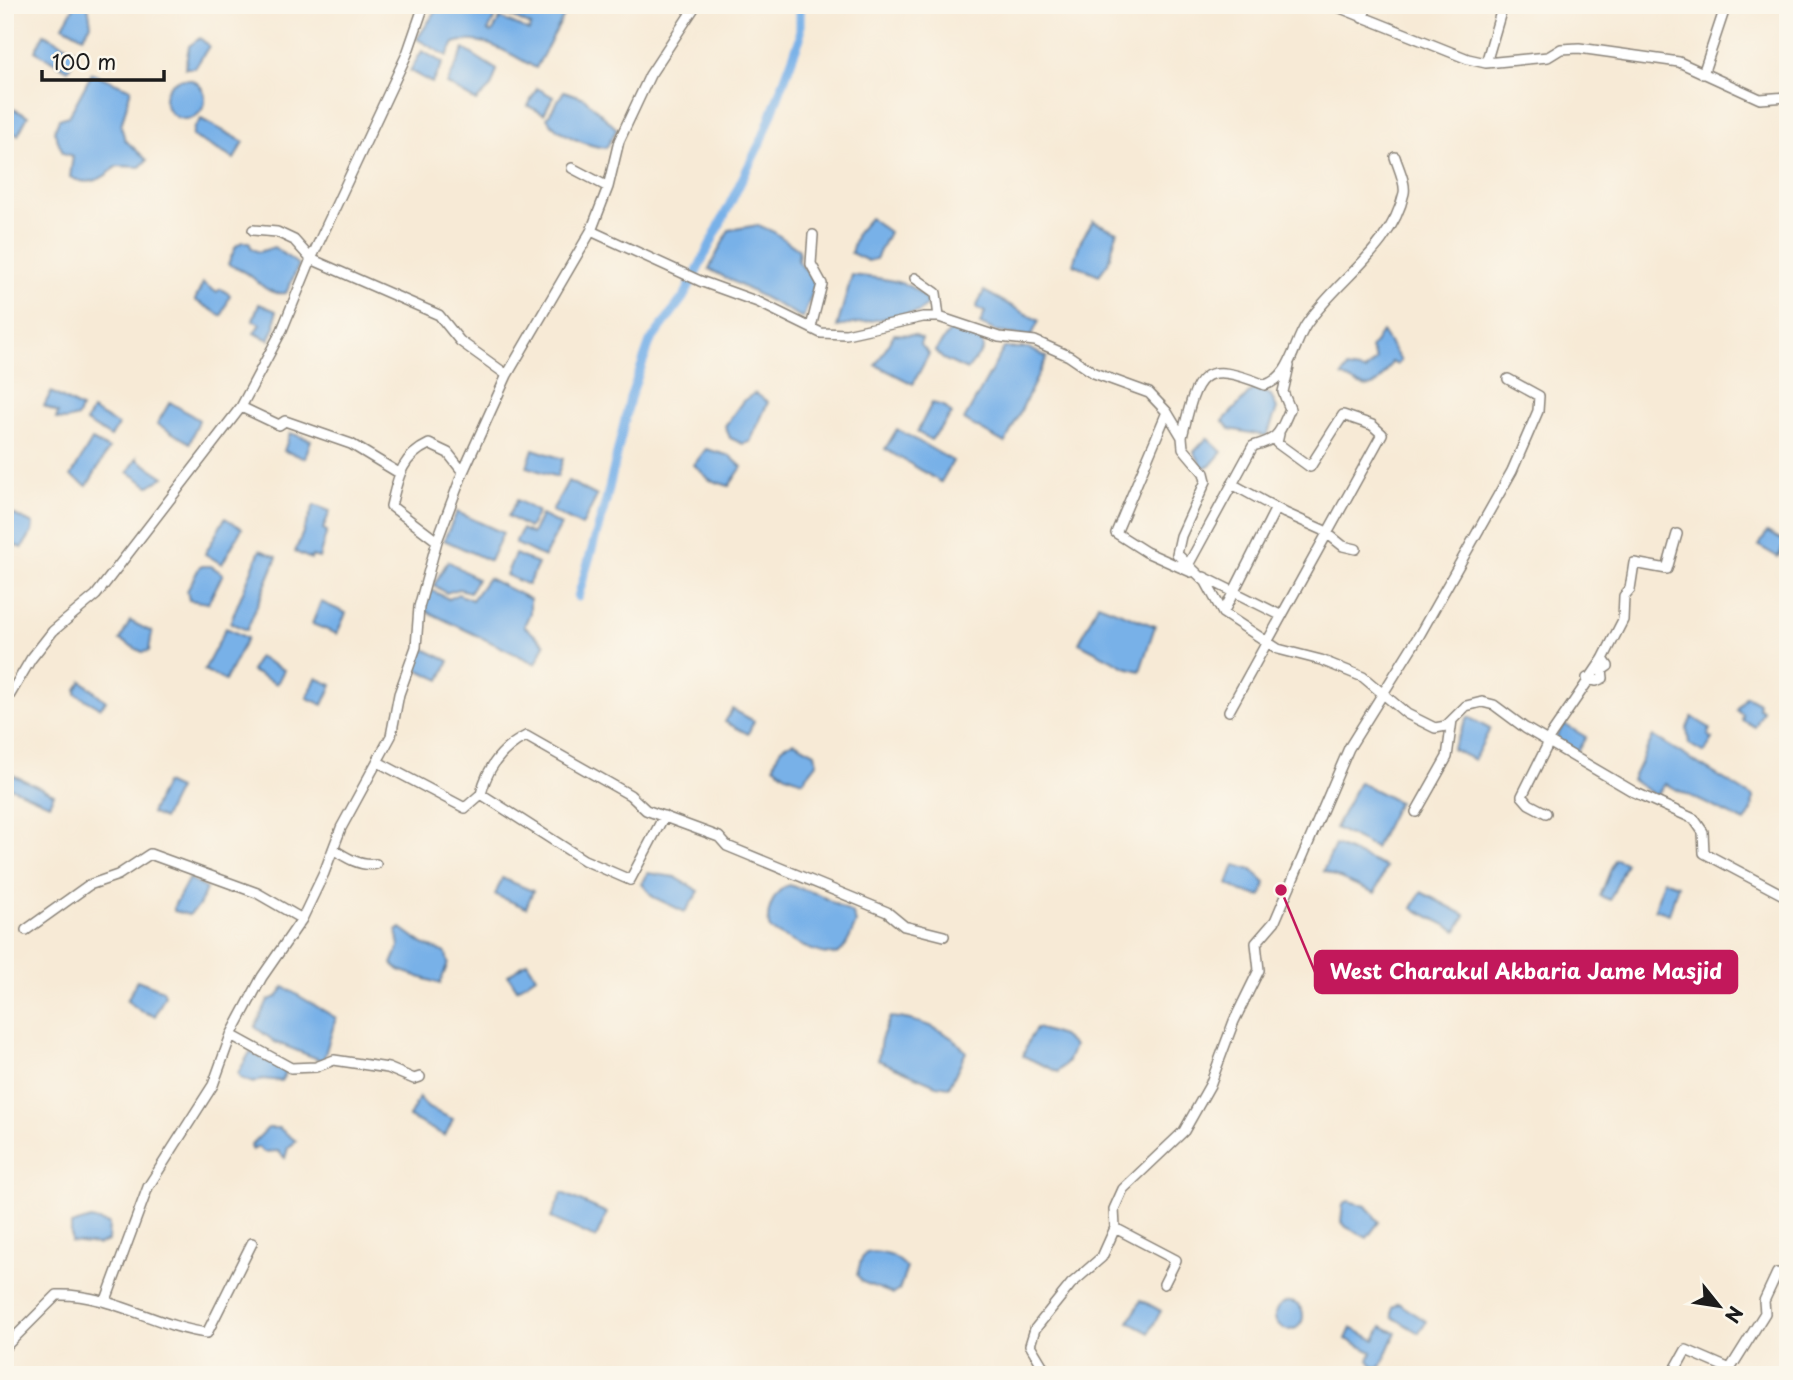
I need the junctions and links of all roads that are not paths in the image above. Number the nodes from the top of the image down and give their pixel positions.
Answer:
1 (424, 5) edge
2 (696, 5) edge
3 (1333, 5) edge
4 (1368, 5) edge
5 (1503, 5) edge
6 (1726, 5) edge
7 (1362, 18) junction
8 (1486, 63) junction
9 (1703, 74) junction
10 (1788, 97) edge
11 (1395, 157) dead end
12 (572, 168) dead end
13 (608, 187) junction
14 (253, 230) dead end
15 (591, 231) junction
16 (813, 235) dead end
17 (311, 259) junction
18 (915, 278) dead end
19 (939, 317) junction
20 (811, 327) junction
21 (1292, 358) junction
22 (507, 375) junction
23 (1508, 379) dead end
24 (241, 407) junction
25 (1167, 412) junction
26 (1279, 434) junction
27 (1182, 437) junction
28 (463, 472) junction
29 (399, 473) junction
30 (1232, 484) junction
31 (1276, 508) junction
32 (1327, 533) junction
33 (1677, 534) dead end
34 (437, 541) junction
35 (1356, 550) dead end
36 (1187, 567) junction
37 (1195, 574) junction
38 (1234, 590) junction
39 (1223, 613) junction
40 (1280, 615) junction
41 (1266, 641) junction
42 (1381, 695) junction
43 (5, 703) edge
44 (1229, 711) dead end
45 (1452, 720) junction
46 (1547, 741) junction
47 (378, 762) junction
48 (481, 794) junction
49 (1416, 812) dead end
50 (1546, 813) dead end
51 (664, 816) junction
52 (333, 849) junction
53 (376, 864) dead end
54 (1787, 897) edge
55 (302, 919) junction
56 (26, 930) dead end
57 (944, 936) dead end
58 (231, 1035) junction
59 (420, 1077) dead end
60 (1115, 1228) junction
61 (252, 1244) dead end
62 (1777, 1273) dead end
63 (1164, 1284) dead end
64 (106, 1300) junction
65 (5, 1347) edge
66 (1048, 1375) edge
67 (1672, 1375) edge

1 - 17 street
2 - 13 street
3 - 7 street
4 - 7 street
5 - 8 street
6 - 9 street
7 - 8 street
8 - 9 street
9 - 10 street
11 - 21 street
12 - 13 street
13 - 15 street
14 - 17 street
15 - 20 street
15 - 22 street
16 - 20 street
17 - 22 street
17 - 24 street
18 - 19 street
19 - 20 street
19 - 25 street
21 - 26 street
21 - 27 street
22 - 28 street
23 - 42 street
24 - 29 street
24 - 43 street
25 - 27 street
25 - 37 street
26 - 30 street
26 - 32 street
27 - 36 street
28 - 29 street
28 - 34 street
29 - 34 street
30 - 31 street
30 - 36 street
31 - 32 street
31 - 38 street
32 - 35 street
32 - 40 street
33 - 46 street
34 - 47 street
36 - 37 street
37 - 38 street
37 - 39 street
38 - 39 street
38 - 40 street
39 - 41 street
40 - 41 street
41 - 42 street
41 - 44 street
42 - 45 street
42 - 60 street
45 - 46 street
45 - 49 street
46 - 50 street
46 - 54 street
47 - 48 street
47 - 52 street
48 - 51 street
48 - 51 street
51 - 57 street
52 - 53 street
52 - 55 street
55 - 56 street
55 - 58 street
58 - 59 street
58 - 64 street
60 - 63 street
60 - 66 street
61 - 64 street
62 - 67 street
64 - 65 street

